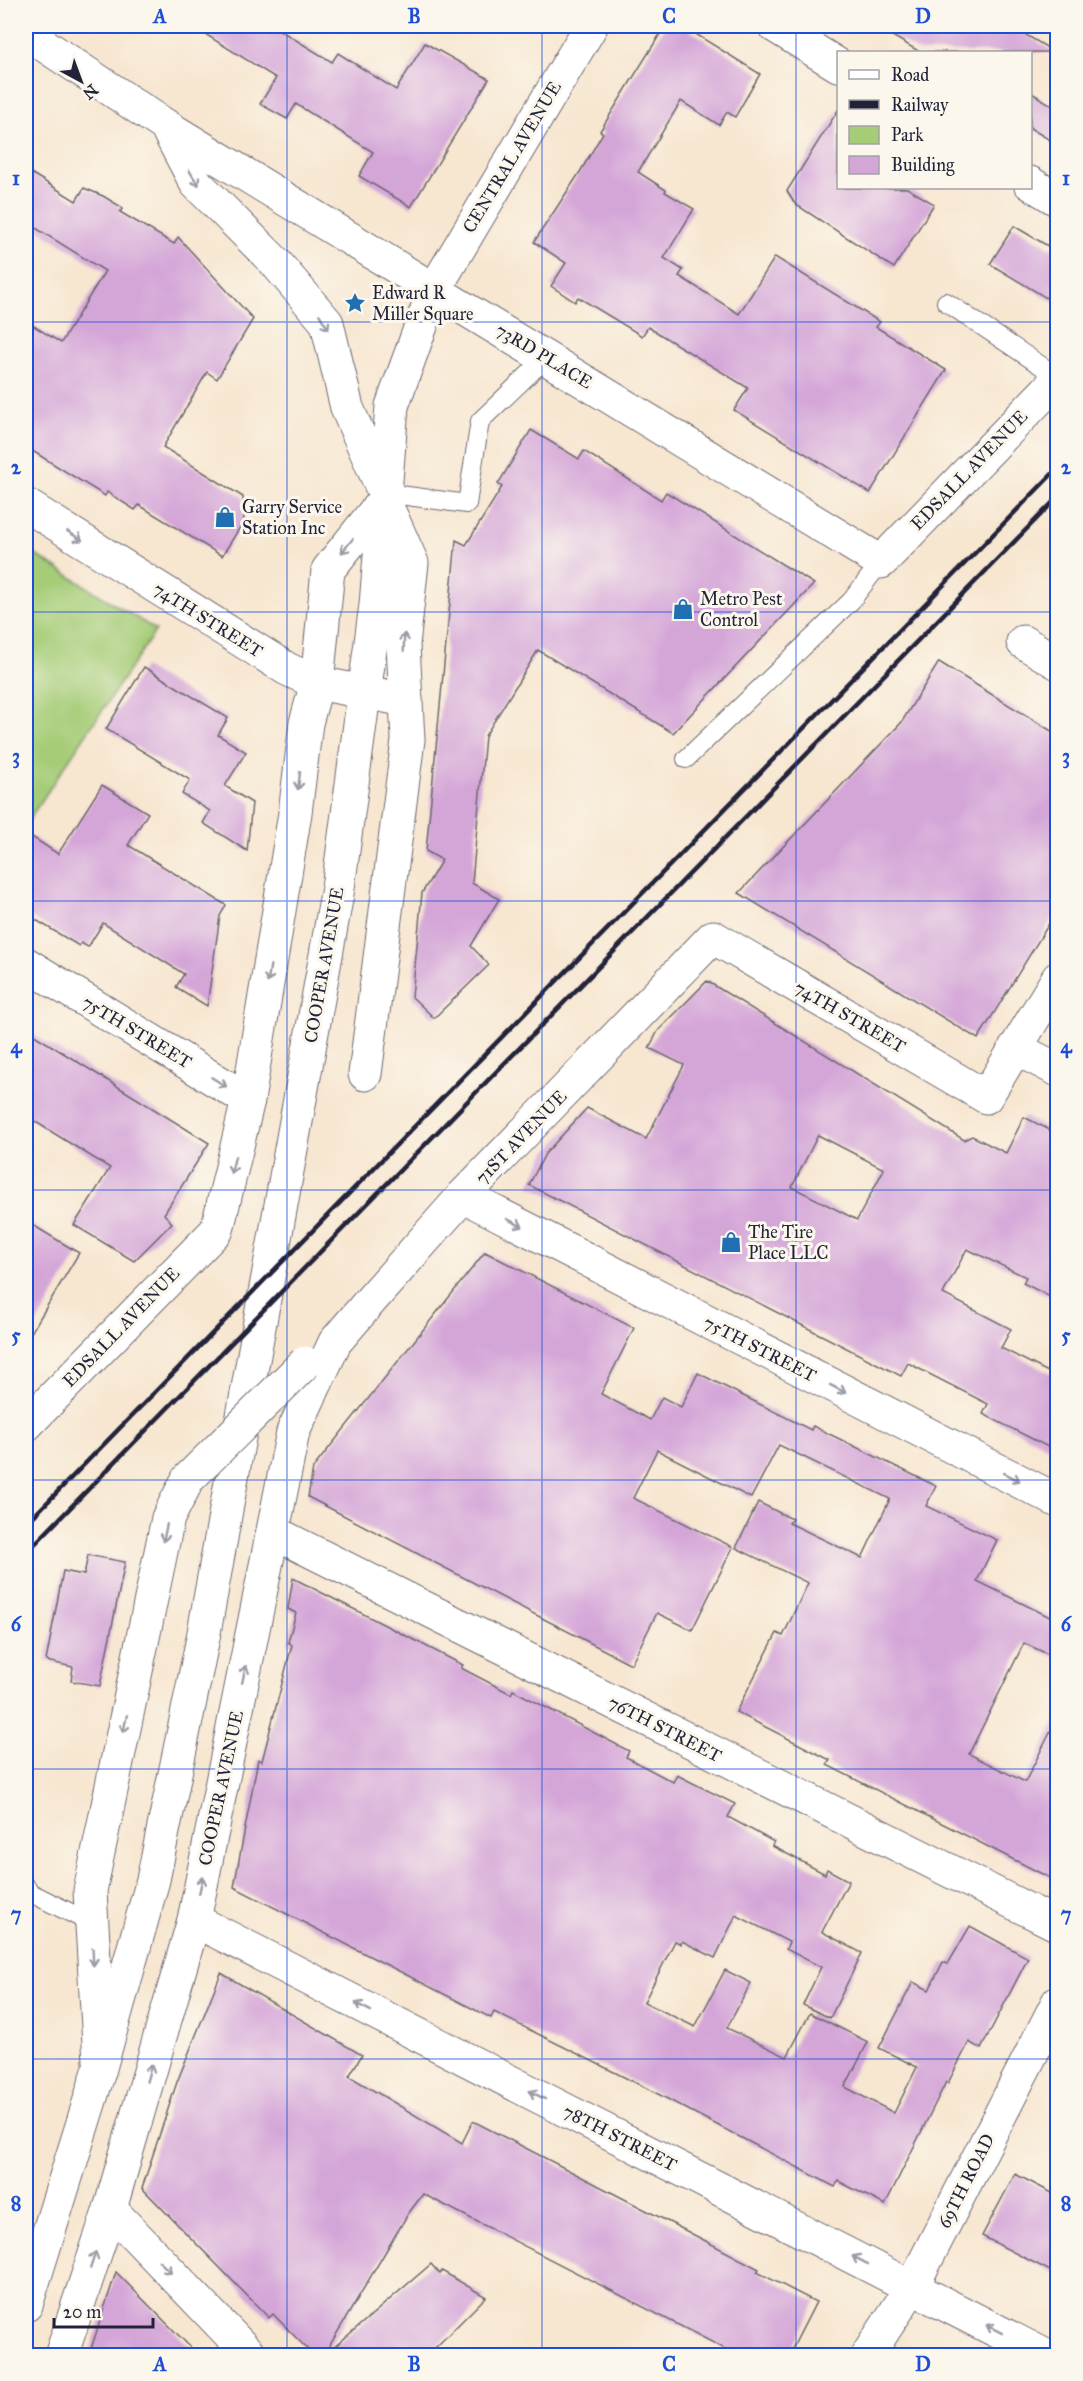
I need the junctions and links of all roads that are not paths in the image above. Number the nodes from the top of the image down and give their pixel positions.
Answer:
1 (591, 26) edge
2 (775, 26) edge
3 (26, 33) edge
4 (837, 64) edge
5 (166, 126) junction
6 (1032, 184) edge
7 (1058, 200) edge
8 (434, 290) junction
9 (946, 302) dead end
10 (547, 357) junction
11 (1058, 378) edge
12 (384, 497) junction
13 (26, 504) edge
14 (881, 562) junction
15 (1023, 642) dead end
16 (1058, 663) edge
17 (317, 683) junction
18 (365, 692) junction
19 (406, 700) junction
20 (686, 759) dead end
21 (713, 937) joint
22 (26, 964) edge
23 (1058, 978) edge
24 (1015, 1048) junction
25 (1058, 1070) edge
26 (365, 1074) dead end
27 (248, 1100) junction
28 (463, 1197) junction
29 (335, 1342) junction
30 (26, 1425) edge
31 (1058, 1501) edge
32 (273, 1532) junction
33 (26, 1887) edge
34 (194, 1920) junction
35 (91, 1923) junction
36 (1058, 1925) edge
37 (1058, 2002) edge
38 (100, 2068) junction
39 (110, 2209) junction
40 (912, 2287) junction
41 (26, 2305) edge
42 (62, 2355) edge
43 (251, 2355) edge
44 (867, 2355) edge
45 (1046, 2355) edge

1 - 8 street, CENTRAL AVENUE
2 - 4 street
3 - 5 street, 73RD PLACE
5 - 8 street, 73RD PLACE
5 -> 12 street
6 - 7 street
8 - 10 street, 73RD PLACE
8 - 12 street, COOPER AVENUE
9 - 11 lane
10 - 12 lane
10 - 14 street, 73RD PLACE
11 - 14 street, EDSALL AVENUE
12 -> 17 street
12 - 18 street, COOPER AVENUE
19 -> 12 street, COOPER AVENUE
13 -> 17 street, 74TH STREET
14 - 20 lane
15 - 16 street
17 - 18 street, 74TH STREET
17 -> 27 street
18 - 19 street, 74TH STREET
18 - 38 street, COOPER AVENUE
19 - 26 street, COOPER AVENUE
21 - 24 street, 74TH STREET
21 - 28 street, 71ST AVENUE
22 -> 27 street, 75TH STREET
23 - 24 street
24 - 25 street
27 -> 30 street, EDSALL AVENUE
28 - 29 street, 71ST AVENUE
28 -> 31 street, 75TH STREET
29 - 32 street, COOPER AVENUE
29 -> 35 street, COOPER AVENUE, bridge
34 -> 32 street, COOPER AVENUE
32 - 36 street, 76TH STREET
33 - 35 lane
39 -> 34 street, COOPER AVENUE
40 -> 34 street, 78TH STREET
35 -> 38 street, COOPER AVENUE
37 - 40 street, 69TH ROAD
38 - 41 street, COOPER AVENUE
42 -> 39 street, COOPER AVENUE
39 -> 43 street
40 - 44 street, 69TH ROAD
45 -> 40 street, 78TH STREET

